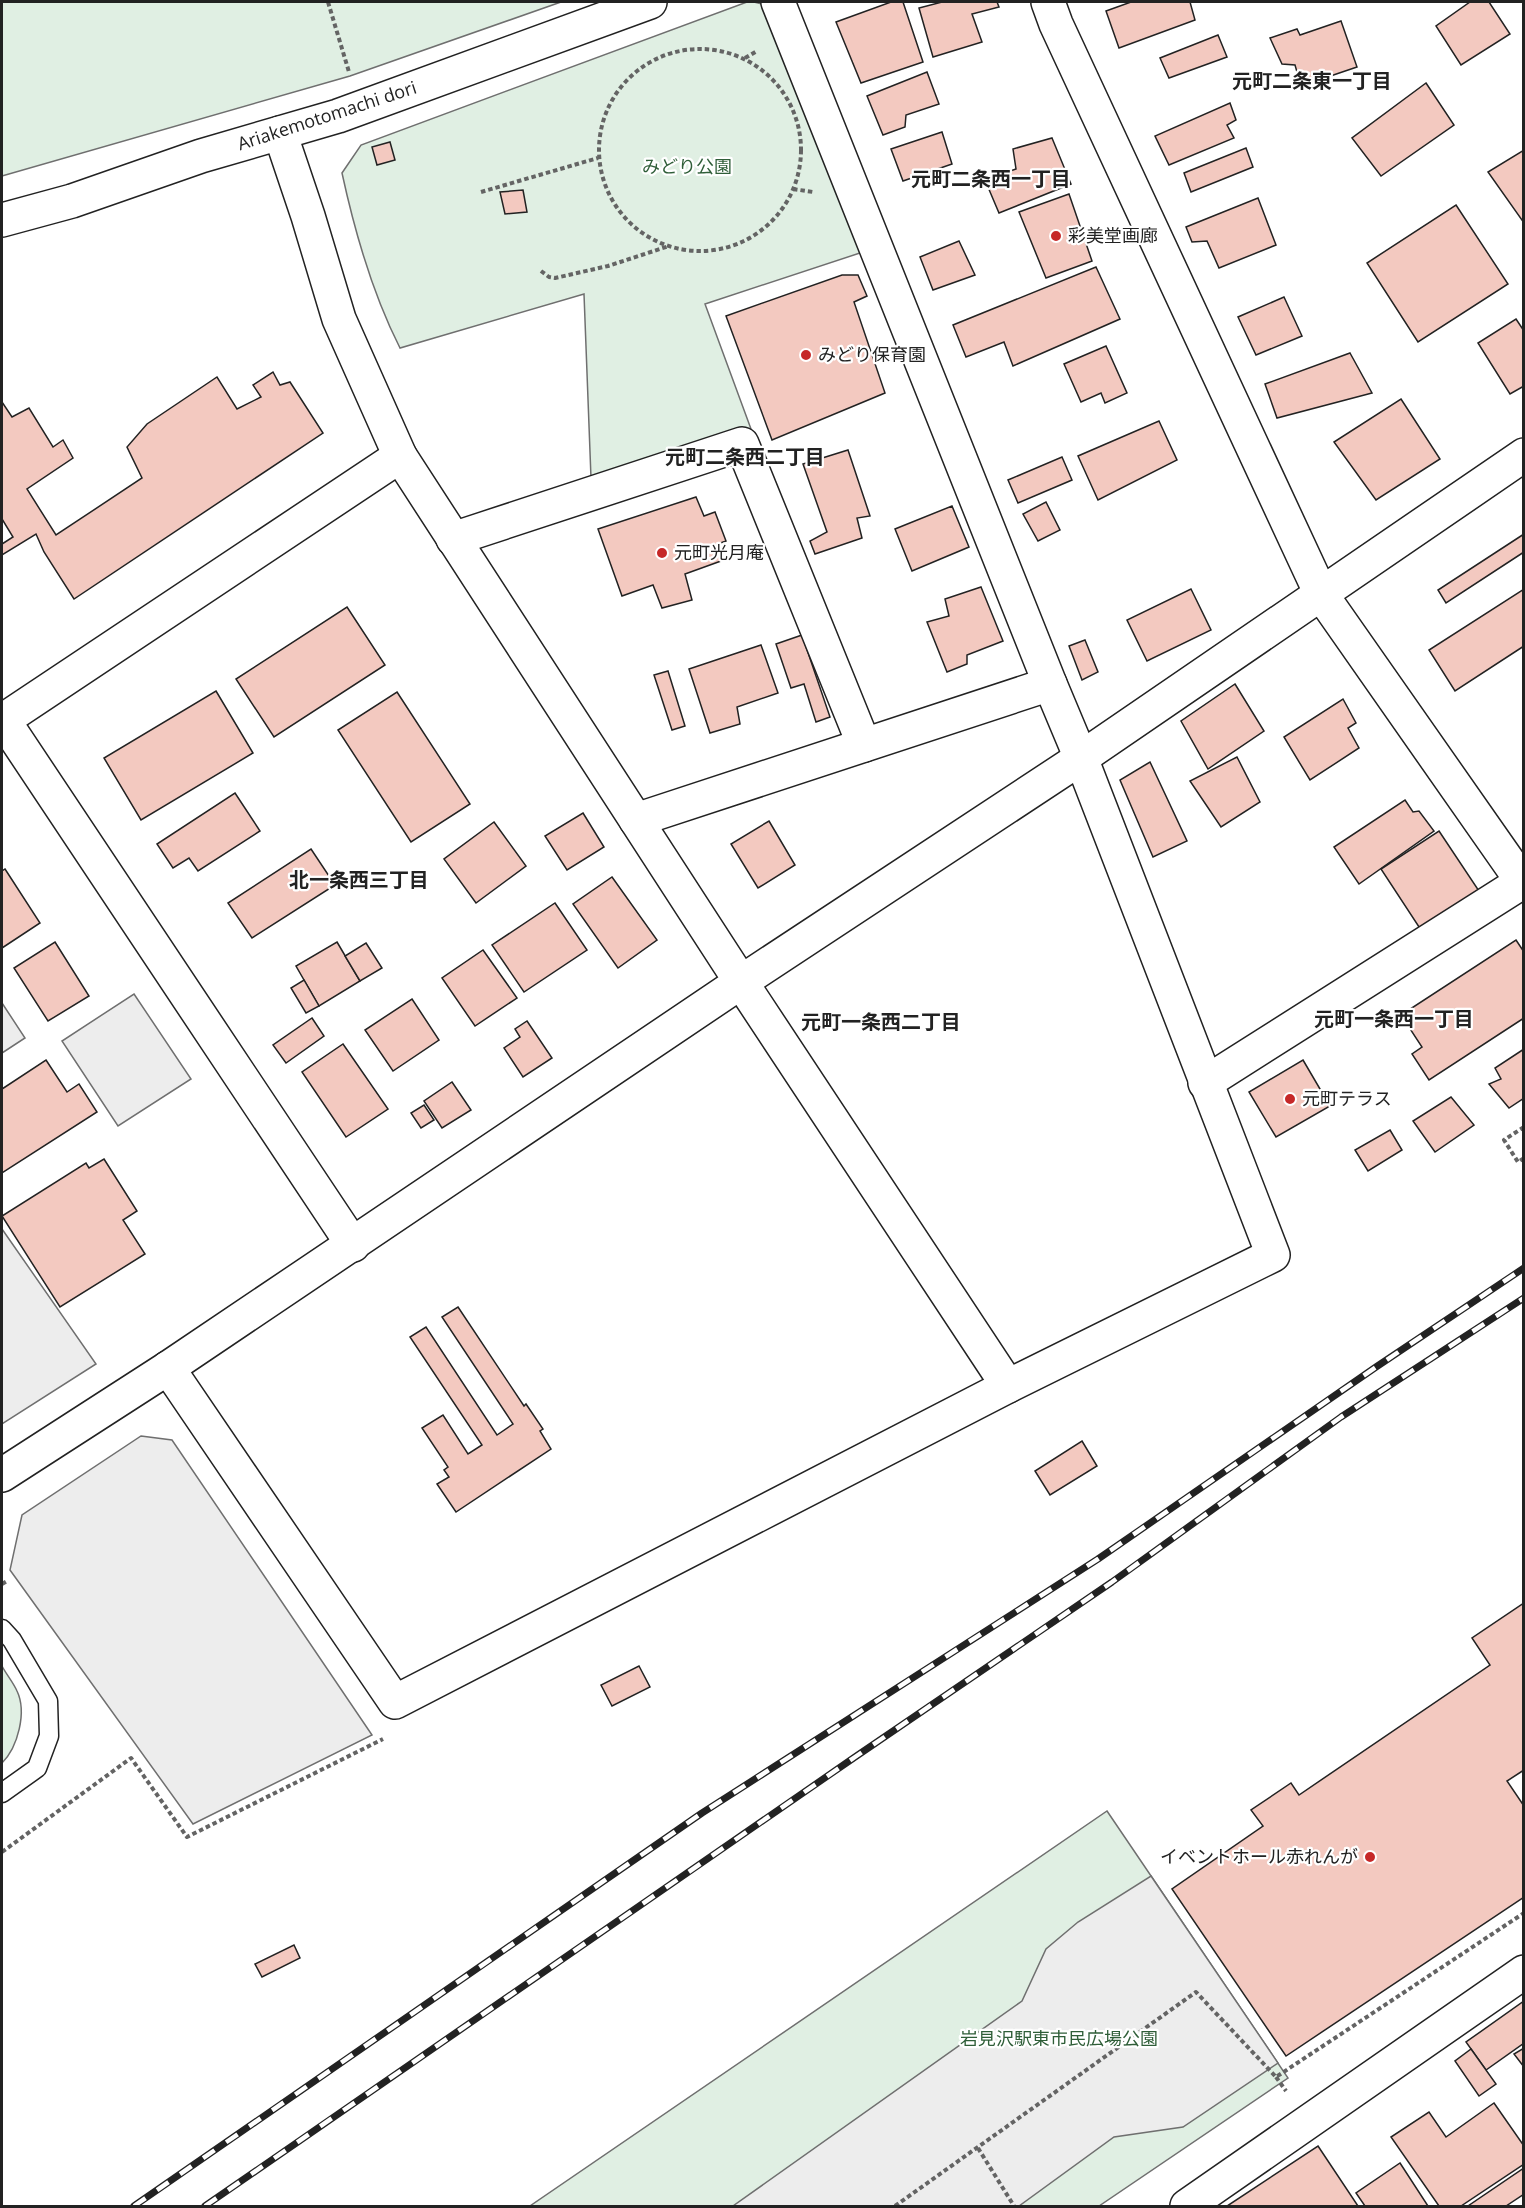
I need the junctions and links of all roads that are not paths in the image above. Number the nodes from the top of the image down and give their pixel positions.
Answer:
1 (650, 2) edge
2 (778, 2) edge
3 (1048, 2) edge
4 (280, 133) junction
5 (2, 220) edge
6 (1524, 455) edge
7 (400, 456) junction
8 (453, 539) junction
9 (1321, 594) junction
10 (1050, 684) junction
11 (2, 720) edge
12 (864, 745) junction
13 (1081, 758) junction
14 (636, 820) junction
15 (1523, 883) edge
16 (741, 982) junction
17 (1205, 1083) junction
18 (353, 1245) junction
19 (168, 1368) junction
20 (1008, 1386) junction
21 (2, 1475) edge
22 (2, 1629) edge
23 (2, 1793) edge
24 (1524, 1972) edge
25 (1187, 2206) edge

1 - 4 street, Ariakemotomachi dori
2 - 10 street
3 - 9 street
4 - 5 street, Ariakemotomachi dori
4 - 7 street
6 - 9 street
7 - 8 street
7 - 11 street
8 - 12 street
8 - 14 street
9 - 13 street
9 - 15 street
10 - 12 street
10 - 13 street
11 - 18 street
12 - 14 street
13 - 16 street
13 - 17 street
14 - 16 street
15 - 17 street
16 - 18 street
16 - 20 street
17 - 20 street
18 - 19 street
19 - 20 street
19 - 21 street
22 - 23 lane
24 - 25 street

